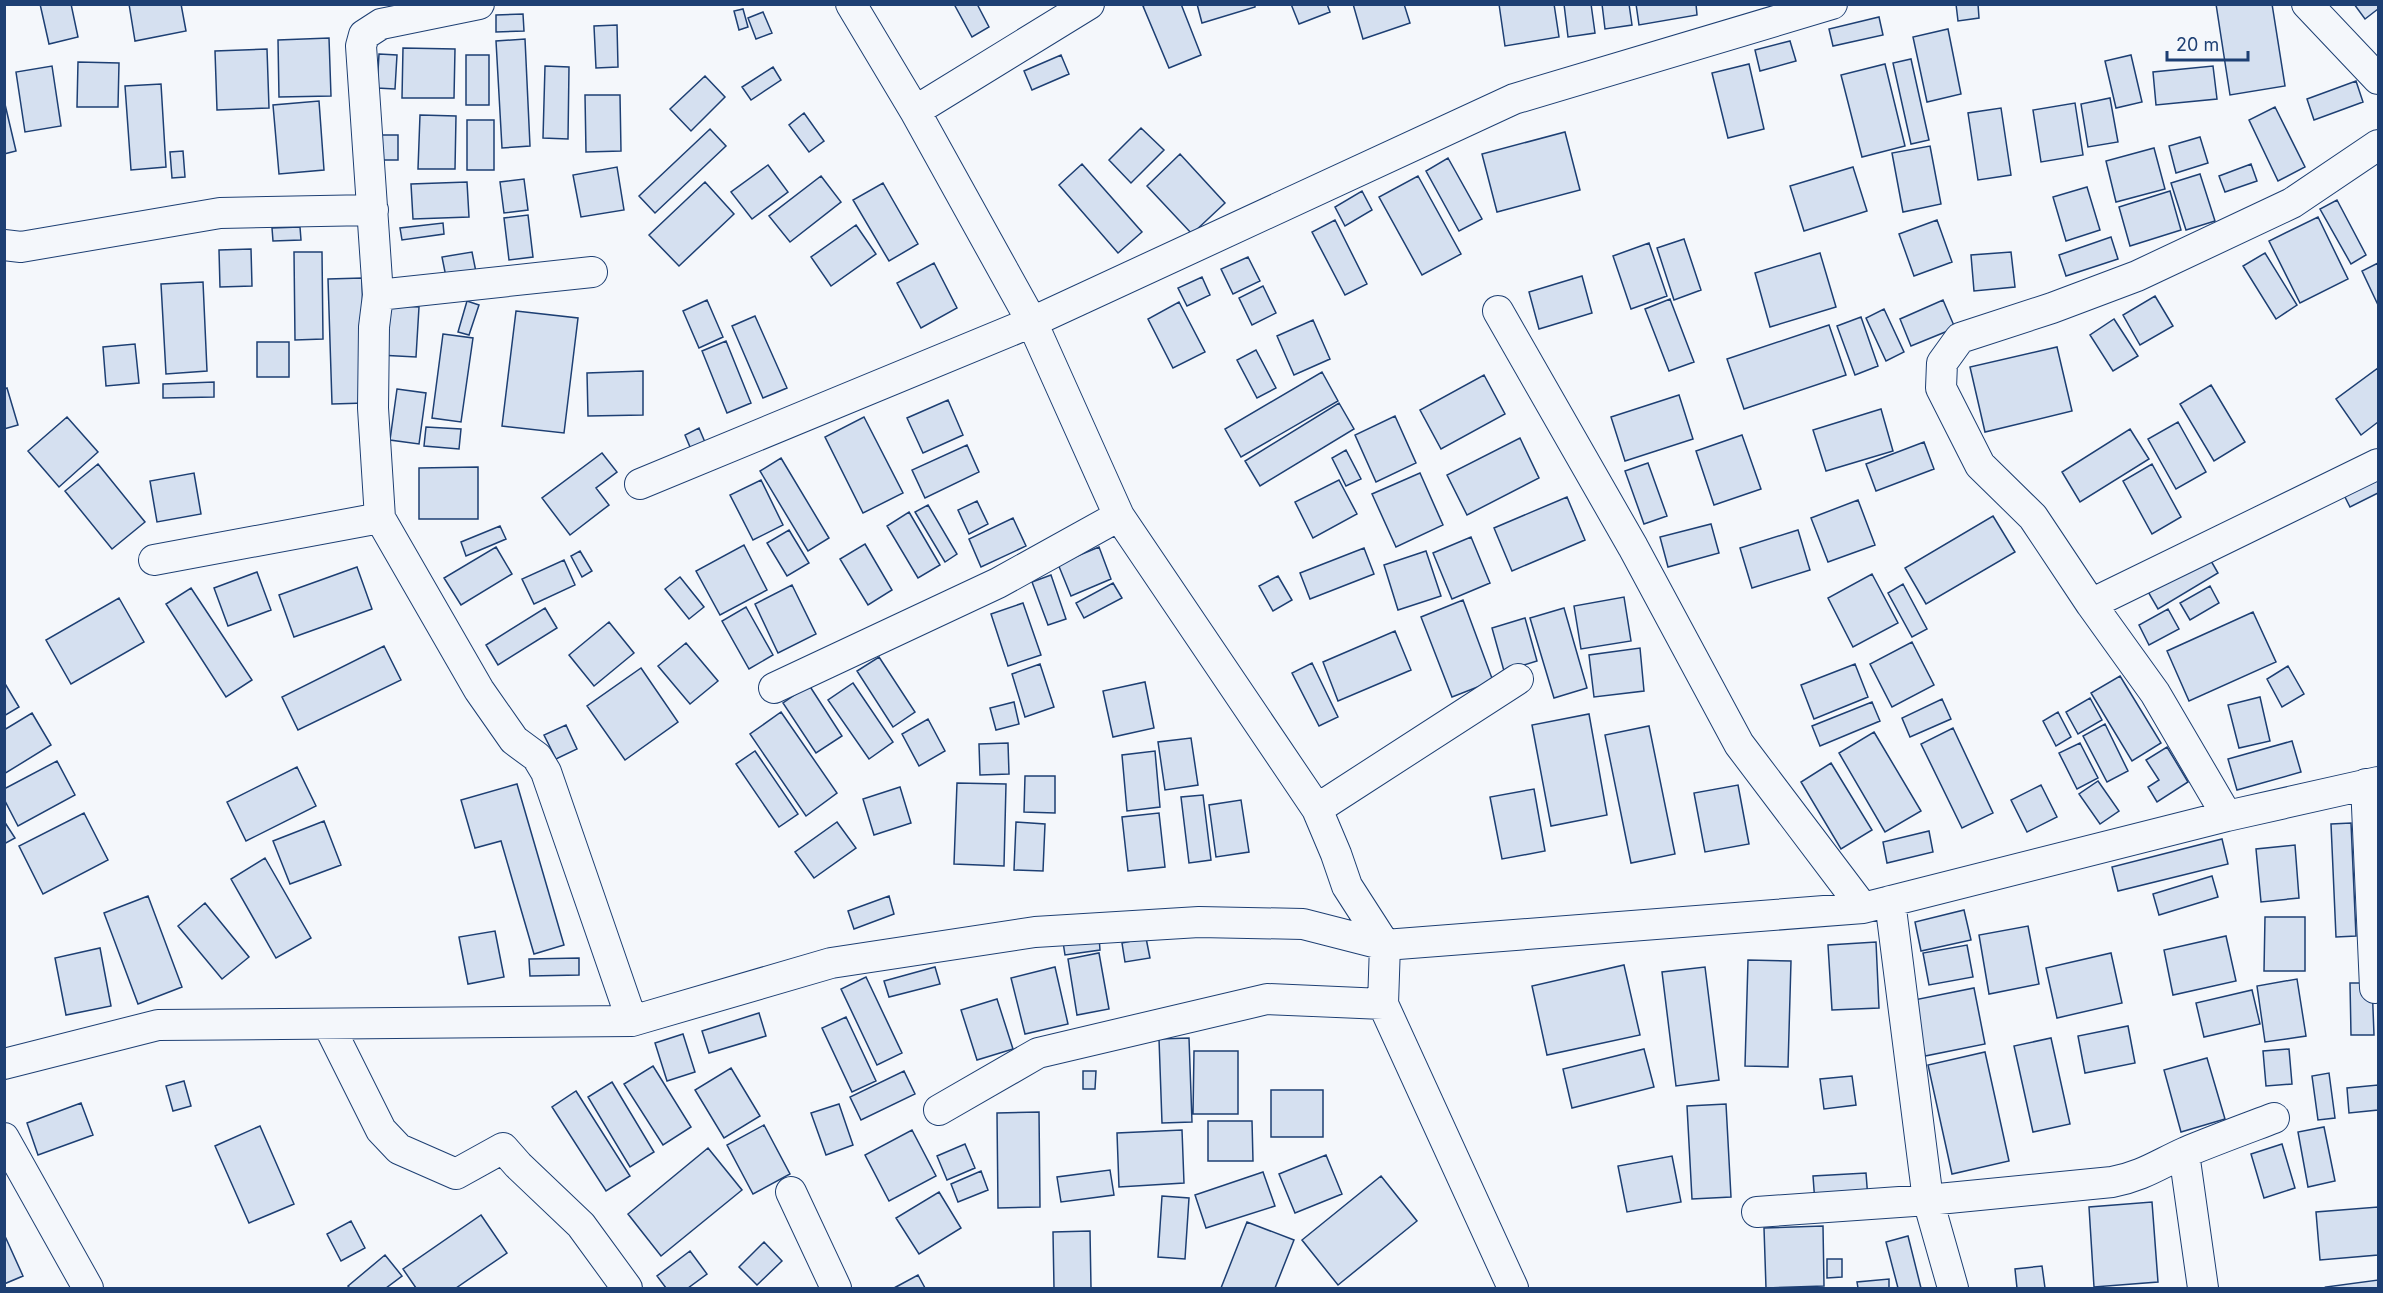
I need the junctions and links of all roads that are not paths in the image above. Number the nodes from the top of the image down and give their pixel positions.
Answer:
1 (479, 4) edge
2 (851, 4) edge
3 (1089, 4) edge
4 (1832, 4) edge
5 (2307, 4) edge
6 (2379, 79) edge
7 (915, 111) junction
8 (2379, 145) edge
9 (373, 210) junction
10 (4, 245) edge
11 (592, 272) dead end
12 (378, 296) junction
13 (1498, 311) dead end
14 (1032, 322) junction
15 (2379, 464) edge
16 (640, 484) dead end
17 (1119, 516) junction
18 (380, 518) junction
19 (154, 560) dead end
20 (2091, 604) junction
21 (1518, 679) dead end
22 (774, 688) dead end
23 (2372, 783) edge
24 (1317, 809) junction
25 (2227, 816) junction
26 (1877, 904) junction
27 (1385, 945) junction
28 (2375, 988) dead end
29 (1383, 1004) junction
30 (632, 1021) junction
31 (328, 1024) junction
32 (4, 1064) edge
33 (939, 1110) dead end
34 (2274, 1118) dead end
35 (4, 1138) edge
36 (2184, 1153) junction
37 (791, 1192) dead end
38 (1928, 1200) junction
39 (1757, 1212) dead end
40 (88, 1288) edge
41 (627, 1288) edge
42 (836, 1288) edge
43 (1513, 1288) edge
44 (1953, 1288) edge
45 (2203, 1288) edge

1 - 9 street
2 - 7 street
3 - 7 street
4 - 14 street
5 - 6 street
7 - 14 street
8 - 20 street
9 - 10 street
9 - 12 street
11 - 12 street
12 - 18 street
13 - 26 street
14 - 16 street
14 - 17 street
15 - 20 street
17 - 22 street
17 - 24 street
18 - 19 street
18 - 30 street
20 - 25 street
21 - 24 street
23 - 25 street
23 - 28 street
24 - 27 street
25 - 26 street
26 - 27 street
26 - 38 street
27 - 29 street
27 - 30 street
29 - 33 street
29 - 43 street
30 - 31 street
31 - 32 street
31 - 41 street
34 - 36 street
35 - 40 street
36 - 38 street
36 - 45 street
37 - 42 street
38 - 39 street
38 - 44 street

